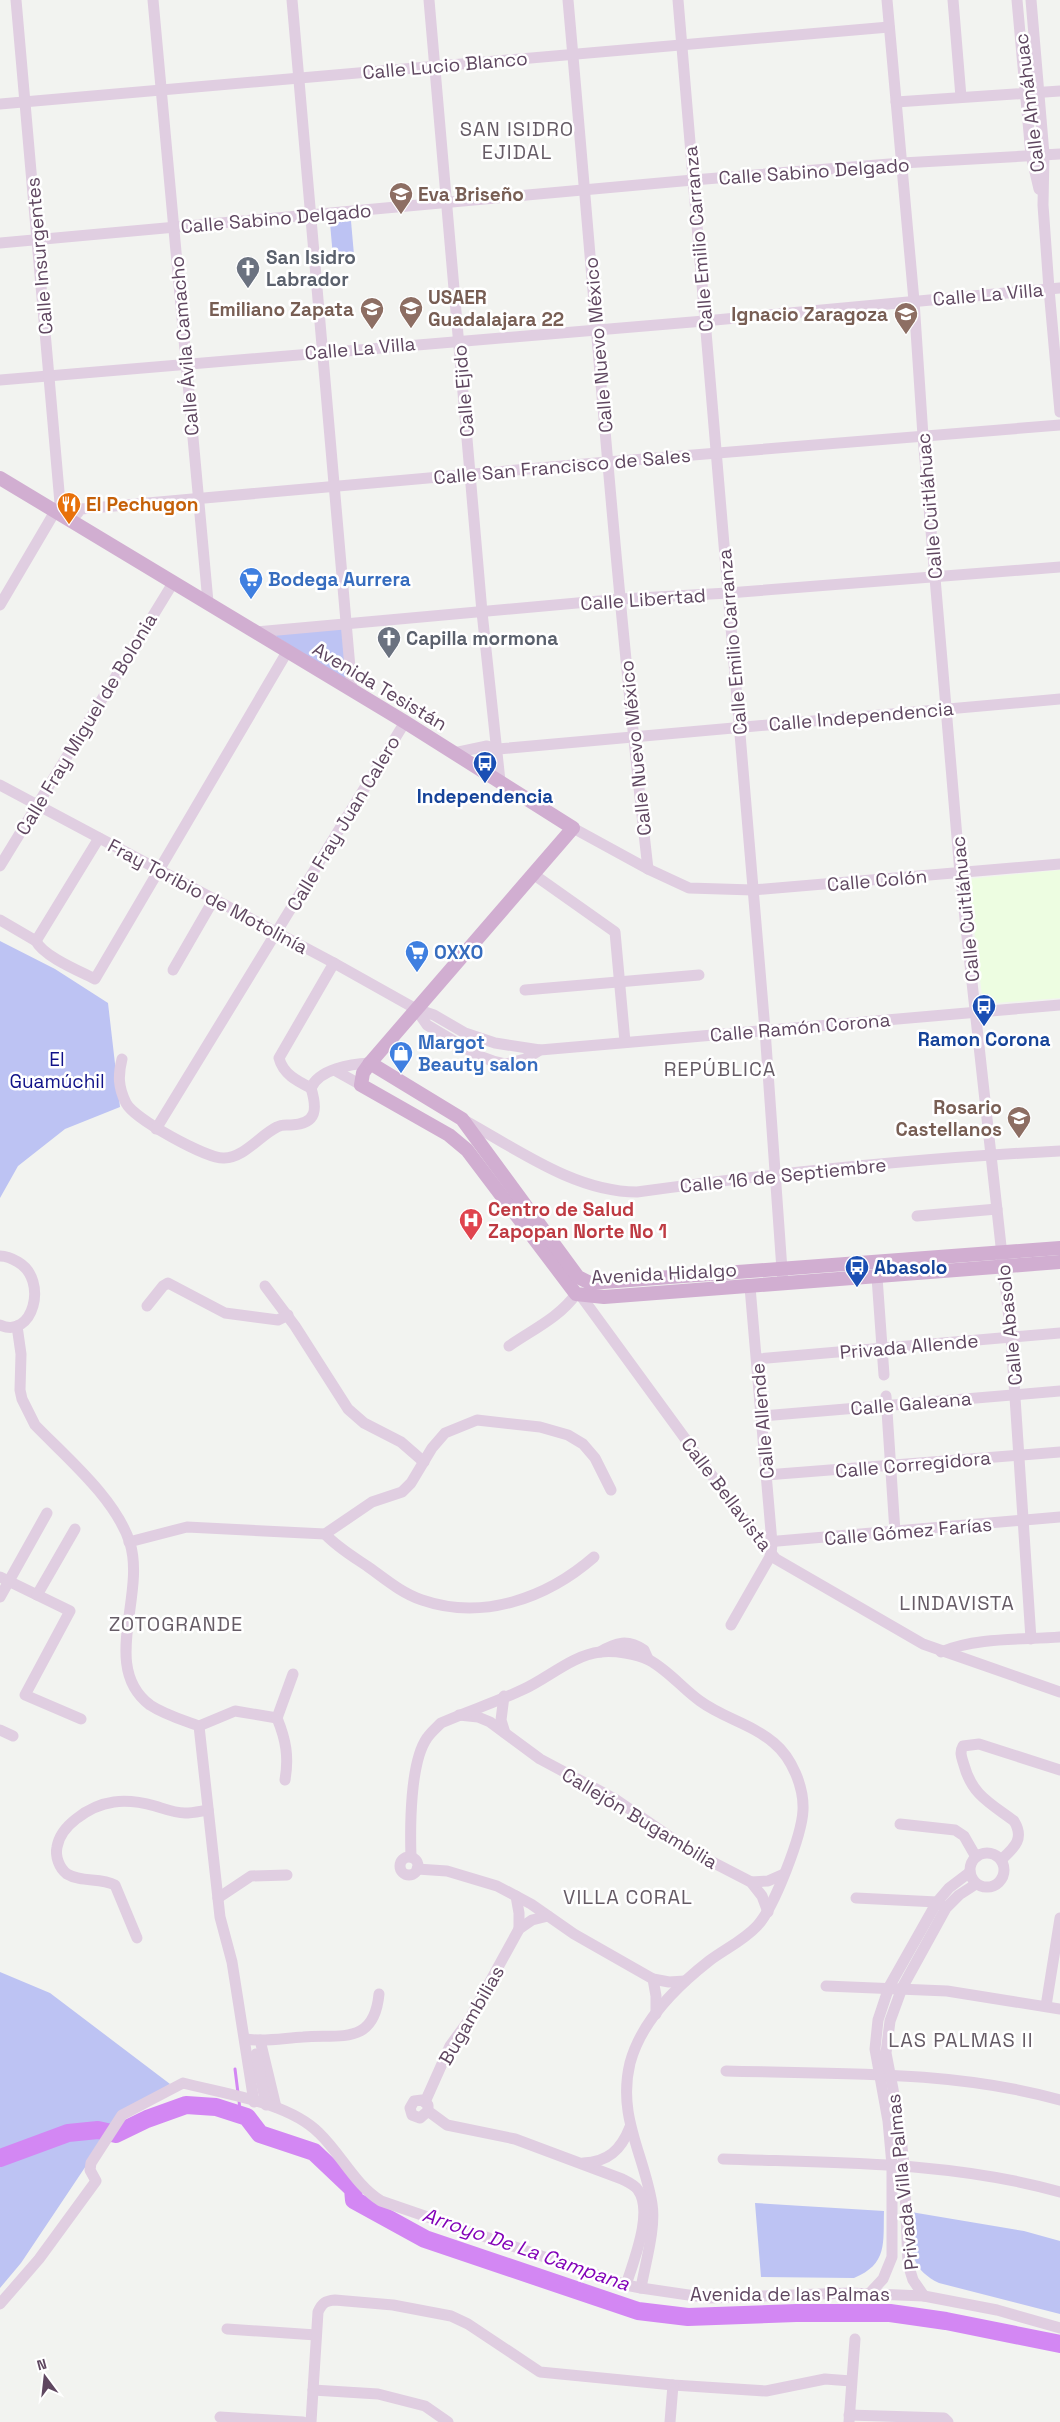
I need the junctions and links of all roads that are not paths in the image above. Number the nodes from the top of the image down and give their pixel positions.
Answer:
1 (16, 0) edge
2 (153, 0) edge
3 (292, 0) edge
4 (430, 0) edge
5 (568, 0) edge
6 (678, 0) edge
7 (886, 0) edge
8 (953, 0) edge
9 (1017, 0) edge
10 (1031, 0) edge
11 (889, 27) junction
12 (682, 46) junction
13 (573, 53) junction
14 (436, 67) junction
15 (300, 78) junction
16 (162, 91) junction
17 (1060, 91) edge
18 (1027, 92) junction
19 (1040, 92) junction
20 (961, 97) junction
21 (26, 102) junction
22 (896, 102) junction
23 (0, 104) edge
24 (1044, 154) junction
25 (1060, 154) edge
26 (1031, 155) junction
27 (902, 164) junction
28 (693, 180) junction
29 (585, 190) junction
30 (447, 202) junction
31 (1043, 205) junction
32 (311, 214) junction
33 (174, 227) junction
34 (38, 239) junction
35 (0, 243) edge
36 (1054, 288) edge
37 (914, 301) junction
38 (704, 321) junction
39 (598, 329) junction
40 (459, 340) junction
41 (324, 352) junction
42 (186, 363) junction
43 (50, 375) junction
44 (0, 380) edge
45 (1060, 412) edge
46 (1060, 425) edge
47 (923, 436) junction
48 (715, 453) junction
49 (607, 462) junction
50 (470, 474) junction
51 (0, 478) edge
52 (335, 487) junction
53 (198, 500) junction
54 (56, 512) junction
55 (70, 521) junction
56 (1060, 567) edge
57 (935, 577) junction
58 (173, 583) junction
59 (728, 593) junction
60 (622, 599) junction
61 (208, 602) junction
62 (0, 605) edge
63 (482, 612) junction
64 (348, 624) junction
65 (256, 632) junction
66 (287, 652) junction
67 (352, 691) junction
68 (1060, 699) edge
69 (946, 710) junction
70 (405, 722) junction
71 (738, 726) junction
72 (632, 736) junction
73 (498, 749) junction
74 (454, 753) junction
75 (500, 782) junction
76 (0, 785) edge
77 (37, 804) junction
78 (573, 828) junction
79 (100, 838) junction
80 (1060, 864) edge
81 (0, 866) edge
82 (648, 869) junction
83 (159, 870) junction
84 (960, 873) junction
85 (533, 874) junction
86 (753, 890) junction
87 (214, 899) junction
88 (0, 920) edge
89 (276, 932) junction
90 (36, 941) junction
91 (334, 963) junction
92 (173, 970) dead end
93 (699, 975) dead end
94 (620, 981) junction
95 (525, 990) dead end
96 (1060, 1004) edge
97 (416, 1009) junction
98 (977, 1012) junction
99 (765, 1030) junction
100 (625, 1042) junction
101 (540, 1050) junction
102 (122, 1059) dead end
103 (370, 1063) junction
104 (336, 1071) junction
105 (361, 1085) junction
106 (311, 1088) junction
107 (462, 1119) junction
108 (156, 1129) junction
109 (1060, 1151) edge
110 (990, 1154) junction
111 (775, 1174) junction
112 (996, 1208) junction
113 (918, 1216) dead end
114 (1060, 1248) edge
115 (0, 1256) edge
116 (1002, 1260) junction
117 (1060, 1262) edge
118 (783, 1277) junction
119 (876, 1277) junction
120 (265, 1286) dead end
121 (650, 1287) junction
122 (750, 1287) junction
123 (578, 1295) junction
124 (147, 1306) dead end
125 (288, 1315) junction
126 (0, 1325) edge
127 (17, 1326) junction
128 (1060, 1333) edge
129 (1011, 1337) junction
130 (509, 1346) dead end
131 (883, 1348) junction
132 (757, 1359) junction
133 (884, 1375) dead end
134 (1060, 1391) edge
135 (1016, 1395) junction
136 (886, 1401) junction
137 (762, 1416) junction
138 (1060, 1452) edge
139 (1020, 1455) junction
140 (424, 1462) junction
141 (891, 1466) junction
142 (766, 1475) junction
143 (611, 1490) dead end
144 (47, 1513) dead end
145 (1060, 1518) edge
146 (1022, 1521) junction
147 (75, 1529) dead end
148 (895, 1532) junction
149 (325, 1534) junction
150 (129, 1542) junction
151 (772, 1549) junction
152 (594, 1557) dead end
153 (4, 1579) edge
154 (37, 1595) junction
155 (0, 1597) edge
156 (731, 1626) dead end
157 (1060, 1637) edge
158 (1031, 1639) junction
159 (941, 1652) junction
160 (293, 1674) dead end
161 (1060, 1692) edge
162 (504, 1696) junction
163 (459, 1714) junction
164 (277, 1718) junction
165 (81, 1719) dead end
166 (199, 1726) junction
167 (0, 1730) edge
168 (505, 1733) junction
169 (13, 1736) dead end
170 (1060, 1770) edge
171 (285, 1780) dead end
172 (208, 1810) junction
173 (900, 1824) dead end
174 (411, 1857) junction
175 (976, 1857) junction
176 (1001, 1860) junction
177 (418, 1869) junction
178 (970, 1872) junction
179 (287, 1874) dead end
180 (784, 1874) junction
181 (751, 1882) junction
182 (976, 1884) junction
183 (516, 1896) junction
184 (218, 1898) junction
185 (856, 1898) dead end
186 (942, 1905) junction
187 (768, 1912) junction
188 (548, 1916) junction
189 (1060, 1918) edge
190 (519, 1929) junction
191 (137, 1938) dead end
192 (653, 1979) junction
193 (685, 1981) junction
194 (826, 1986) dead end
195 (889, 1987) junction
196 (902, 1988) junction
197 (379, 1994) dead end
198 (1046, 2006) junction
199 (1060, 2009) edge
200 (656, 2014) junction
201 (253, 2040) junction
202 (726, 2071) dead end
203 (884, 2076) junction
204 (249, 2100) junction
205 (1060, 2100) edge
206 (271, 2106) junction
207 (630, 2127) junction
208 (723, 2159) dead end
209 (581, 2164) junction
210 (898, 2165) junction
211 (1060, 2192) edge
212 (891, 2263) junction
213 (908, 2264) junction
214 (626, 2285) junction
215 (642, 2288) junction
216 (869, 2294) junction
217 (924, 2296) junction
218 (0, 2304) edge
219 (1060, 2328) edge
220 (227, 2329) dead end
221 (316, 2335) junction
222 (855, 2339) dead end
223 (851, 2381) junction
224 (672, 2386) junction
225 (313, 2390) junction
226 (220, 2417) dead end
227 (849, 2418) edge
228 (303, 2422) edge
229 (311, 2422) edge
230 (448, 2422) edge
231 (670, 2422) edge
232 (948, 2422) edge

1 - 21 street, Calle Insurgentes
2 - 16 street, Calle Ávila Camacho
3 - 15 street
4 - 14 street, Calle Ejido
5 - 13 street, Calle Nuevo México
6 - 12 street, Calle Emilio Carranza
7 - 11 street, Calle Cuitláhuac
8 - 20 street
9 - 18 street, Calle Ahnáhuac
10 - 19 street, Calle Ahnáhuac
11 - 12 street, Calle Lucio Blanco
11 - 22 street, Calle Cuitláhuac
12 - 13 street, Calle Lucio Blanco
12 - 28 street, Calle Emilio Carranza
13 - 14 street, Calle Lucio Blanco
13 - 29 street, Calle Nuevo México
14 - 15 street, Calle Lucio Blanco
14 - 30 street, Calle Ejido
15 - 16 street, Calle Lucio Blanco
15 - 32 street
16 - 21 street, Calle Lucio Blanco
16 - 33 street, Calle Ávila Camacho
17 - 19 street
18 - 19 street
18 - 20 street
18 - 26 street, Calle Ahnáhuac
19 - 24 street, Calle Ahnáhuac
20 - 22 street
21 - 23 street, Calle Lucio Blanco
21 - 34 street, Calle Insurgentes
22 - 27 street, Calle Cuitláhuac
24 - 25 street, Calle Sabino Delgado
24 - 26 street, Calle Sabino Delgado
24 - 31 street, Calle Ahnáhuac
26 - 27 street, Calle Sabino Delgado
26 - 31 street, Calle Ahnáhuac
27 - 28 street, Calle Sabino Delgado
27 - 37 street, Calle Cuitláhuac
28 - 29 street, Calle Sabino Delgado
28 - 38 street, Calle Emilio Carranza
29 - 30 street, Calle Sabino Delgado
29 - 39 street, Calle Nuevo México
30 - 32 street, Calle Sabino Delgado
30 - 40 street, Calle Ejido
31 - 36 street, Calle Ahnáhuac
32 - 33 street, Calle Sabino Delgado
32 - 41 street
33 - 34 street, Calle Sabino Delgado
33 - 42 street, Calle Ávila Camacho
34 - 35 street, Calle Sabino Delgado
34 - 43 street, Calle Insurgentes
36 - 37 street, Calle La Villa
36 - 45 street, Calle Ahnáhuac
37 - 38 street, Calle La Villa
37 - 47 street, Calle Cuitláhuac
38 - 39 street, Calle La Villa
38 - 48 street, Calle Emilio Carranza
39 - 40 street, Calle La Villa
39 - 49 street, Calle Nuevo México
40 - 41 street, Calle La Villa
40 - 50 street, Calle Ejido
41 - 42 street, Calle La Villa
41 - 52 street
42 - 43 street, Calle La Villa
42 - 53 street, Calle Ávila Camacho
43 - 44 street, Calle La Villa
43 - 54 street, Calle Insurgentes
46 - 47 street, Calle San Francisco de Sales
47 - 48 street, Calle San Francisco de Sales
47 - 57 street, Calle Cuitláhuac
48 - 49 street, Calle San Francisco de Sales
48 - 59 street, Calle Emilio Carranza
49 - 50 street, Calle San Francisco de Sales
49 - 60 street, Calle Nuevo México
50 - 52 street, Calle San Francisco de Sales
50 - 63 street, Calle Ejido
51 - 54 main road, Avenida Tesistán
52 - 53 street, Calle San Francisco de Sales
52 - 64 street
53 - 55 street, Calle San Francisco de Sales
53 - 61 street, Calle Ávila Camacho
54 - 55 main road, Avenida Tesistán
54 - 62 street
55 - 58 main road, Avenida Tesistán
56 - 57 street, Calle Libertad
57 - 59 street, Calle Libertad
57 - 69 street, Calle Cuitláhuac
58 - 61 main road, Avenida Tesistán
58 - 77 street, Calle Fray Miguel de Bolonia
59 - 60 street, Calle Libertad
59 - 71 street, Calle Emilio Carranza
60 - 63 street, Calle Libertad
60 - 72 street, Calle Nuevo México
61 - 65 main road, Avenida Tesistán
63 - 64 street, Calle Libertad
63 - 73 street, Calle Ejido
64 - 65 street, Calle Libertad
64 - 67 street
65 - 66 main road, Avenida Tesistán
66 - 67 main road, Avenida Tesistán
66 - 83 street
67 - 70 main road, Avenida Tesistán
68 - 69 street, Calle Independencia
69 - 71 street, Calle Independencia
69 - 84 street, Calle Cuitláhuac
70 - 74 main road, Avenida Tesistán
70 - 89 street, Calle Fray Juan Calero
71 - 72 street, Calle Independencia
71 - 86 street, Calle Emilio Carranza
72 - 73 street, Calle Independencia
72 - 82 street, Calle Nuevo México
73 - 74 street, Calle Independencia
73 - 75 street, Calle Ejido
74 - 75 main road, Avenida Tesistán
75 - 78 main road, Avenida Tesistán
76 - 77 street, Fray Toribio de Motolinía
77 - 79 street, Fray Toribio de Motolinía
77 - 81 street, Calle Fray Miguel de Bolonia
78 - 82 street, Avenida Tesistán
78 - 85 main road
79 - 83 street, Fray Toribio de Motolinía
79 - 90 street
80 - 84 street, Calle Colón
82 - 86 street, Avenida Tesistán
83 - 87 street, Fray Toribio de Motolinía
83 - 90 street
84 - 86 street, Calle Colón
84 - 98 street, Calle Cuitláhuac
85 - 94 street
85 - 97 main road
86 - 99 street, Calle Emilio Carranza
87 - 89 street, Fray Toribio de Motolinía
87 - 92 street
88 - 90 street
89 - 91 street, Fray Toribio de Motolinía
89 - 108 street, Calle Fray Juan Calero
91 - 97 street, Fray Toribio de Motolinía
91 - 106 street
93 - 94 street
94 - 95 street
94 - 100 street
96 - 98 street, Calle Ramón Corona
97 - 101 street, Calle Ramón Corona
97 - 101 street, Calle Ramón Corona
97 - 103 main road
98 - 99 street, Calle Ramón Corona
98 - 110 street, Calle Abasolo
99 - 100 street, Calle Ramón Corona
99 - 111 street, Calle Emilio Carranza
100 - 101 street, Calle Ramón Corona
102 - 108 street
103 - 104 street
103 - 105 main road
103 - 107 main road, Avenida Hidalgo
104 - 105 street
104 - 106 street
105 - 123 main road, Avenida Hidalgo
106 - 108 street
107 - 111 street, Calle 16 de Septiembre
107 - 121 main road, Avenida Hidalgo
109 - 110 street, Calle 16 de Septiembre
110 - 111 street, Calle 16 de Septiembre
110 - 112 street, Calle Abasolo
111 - 118 street, Calle Emilio Carranza
112 - 113 street
112 - 116 street, Calle Abasolo
114 - 116 main road, Avenida Hidalgo
115 - 127 street
116 - 117 main road, Avenida Hidalgo
116 - 118 main road, Avenida Hidalgo
116 - 119 main road, Avenida Hidalgo
116 - 129 street, Calle Abasolo
118 - 119 main road, Avenida Hidalgo
118 - 121 main road, Avenida Hidalgo
118 - 122 main road, Avenida Hidalgo
119 - 131 street
120 - 125 street
121 - 122 main road, Avenida Hidalgo
121 - 123 main road, Avenida Hidalgo
122 - 132 street, Calle Allende
123 - 130 street
123 - 151 street, Calle Bellavista
124 - 125 street
125 - 140 street
126 - 127 street
127 - 150 street
128 - 129 street, Privada Allende
129 - 131 street, Privada Allende
129 - 135 street, Calle Abasolo
131 - 132 street, Privada Allende
131 - 133 street
132 - 137 street, Calle Allende
134 - 135 street, Calle Galeana
135 - 136 street, Calle Galeana
135 - 139 street, Calle Abasolo
136 - 137 street, Calle Galeana
136 - 141 street
137 - 142 street, Calle Allende
138 - 139 street, Calle Corregidora
139 - 141 street, Calle Corregidora
139 - 146 street, Calle Abasolo
140 - 143 street
140 - 149 street
141 - 142 street, Calle Corregidora
141 - 148 street
142 - 151 street, Calle Allende
144 - 153 street
145 - 146 street, Calle Gómez Farías
146 - 148 street, Calle Gómez Farías
146 - 158 street, Calle Abasolo
147 - 154 street
148 - 151 street, Calle Gómez Farías
149 - 150 street
149 - 152 street
150 - 166 street
151 - 156 street
151 - 159 street, Calle Bellavista
153 - 154 street
153 - 155 street
154 - 165 street
157 - 158 street
158 - 159 street
159 - 161 street, Calle Bellavista
160 - 164 street
162 - 163 street
162 - 168 street
162 - 180 street
163 - 168 street, Callejón Bugambilia
163 - 174 street
164 - 166 street
164 - 171 street
166 - 172 street
167 - 169 street
168 - 181 street, Callejón Bugambilia
170 - 176 street
172 - 184 street
172 - 191 street
173 - 175 street
174 - 177 street
174 - 177 street
175 - 176 street
175 - 178 street
176 - 182 street
177 - 183 street
178 - 182 street
178 - 186 street, Privada Villa Palmas
179 - 184 street
180 - 181 street
180 - 187 street
181 - 187 street, Callejón Bugambilia
182 - 186 street, Privada Villa Palmas
183 - 188 street
183 - 190 street
184 - 201 street
185 - 186 street
186 - 195 street, Privada Villa Palmas
186 - 196 street, Privada Villa Palmas
187 - 193 street
188 - 190 street
188 - 192 street
189 - 198 street
190 - 209 street, Bugambilias
192 - 193 street
192 - 200 street
193 - 200 street
194 - 195 street
195 - 196 street
195 - 203 street, Privada Villa Palmas
196 - 198 street
196 - 203 street, Privada Villa Palmas
197 - 201 street
198 - 199 street
200 - 207 street
201 - 204 street
201 - 206 street
202 - 203 street
203 - 205 street
203 - 210 street, Privada Villa Palmas
204 - 206 street, Avenida de las Palmas
204 - 218 street, Avenida de las Palmas
206 - 214 street, Avenida de las Palmas
207 - 209 street
207 - 215 street
208 - 210 street
209 - 214 street
210 - 211 street
210 - 212 street, Privada Villa Palmas
210 - 213 street, Privada Villa Palmas
212 - 213 street
212 - 216 street, Privada Villa Palmas
213 - 217 street, Privada Villa Palmas
214 - 215 street, Avenida de las Palmas
215 - 216 street, Avenida de las Palmas
216 - 217 street, Avenida de las Palmas
217 - 219 street, Avenida de las Palmas
220 - 221 street
221 - 224 street
221 - 225 street
222 - 223 street
223 - 224 street
223 - 227 street
224 - 231 street
225 - 229 street
225 - 230 street
226 - 228 street
227 - 232 street

